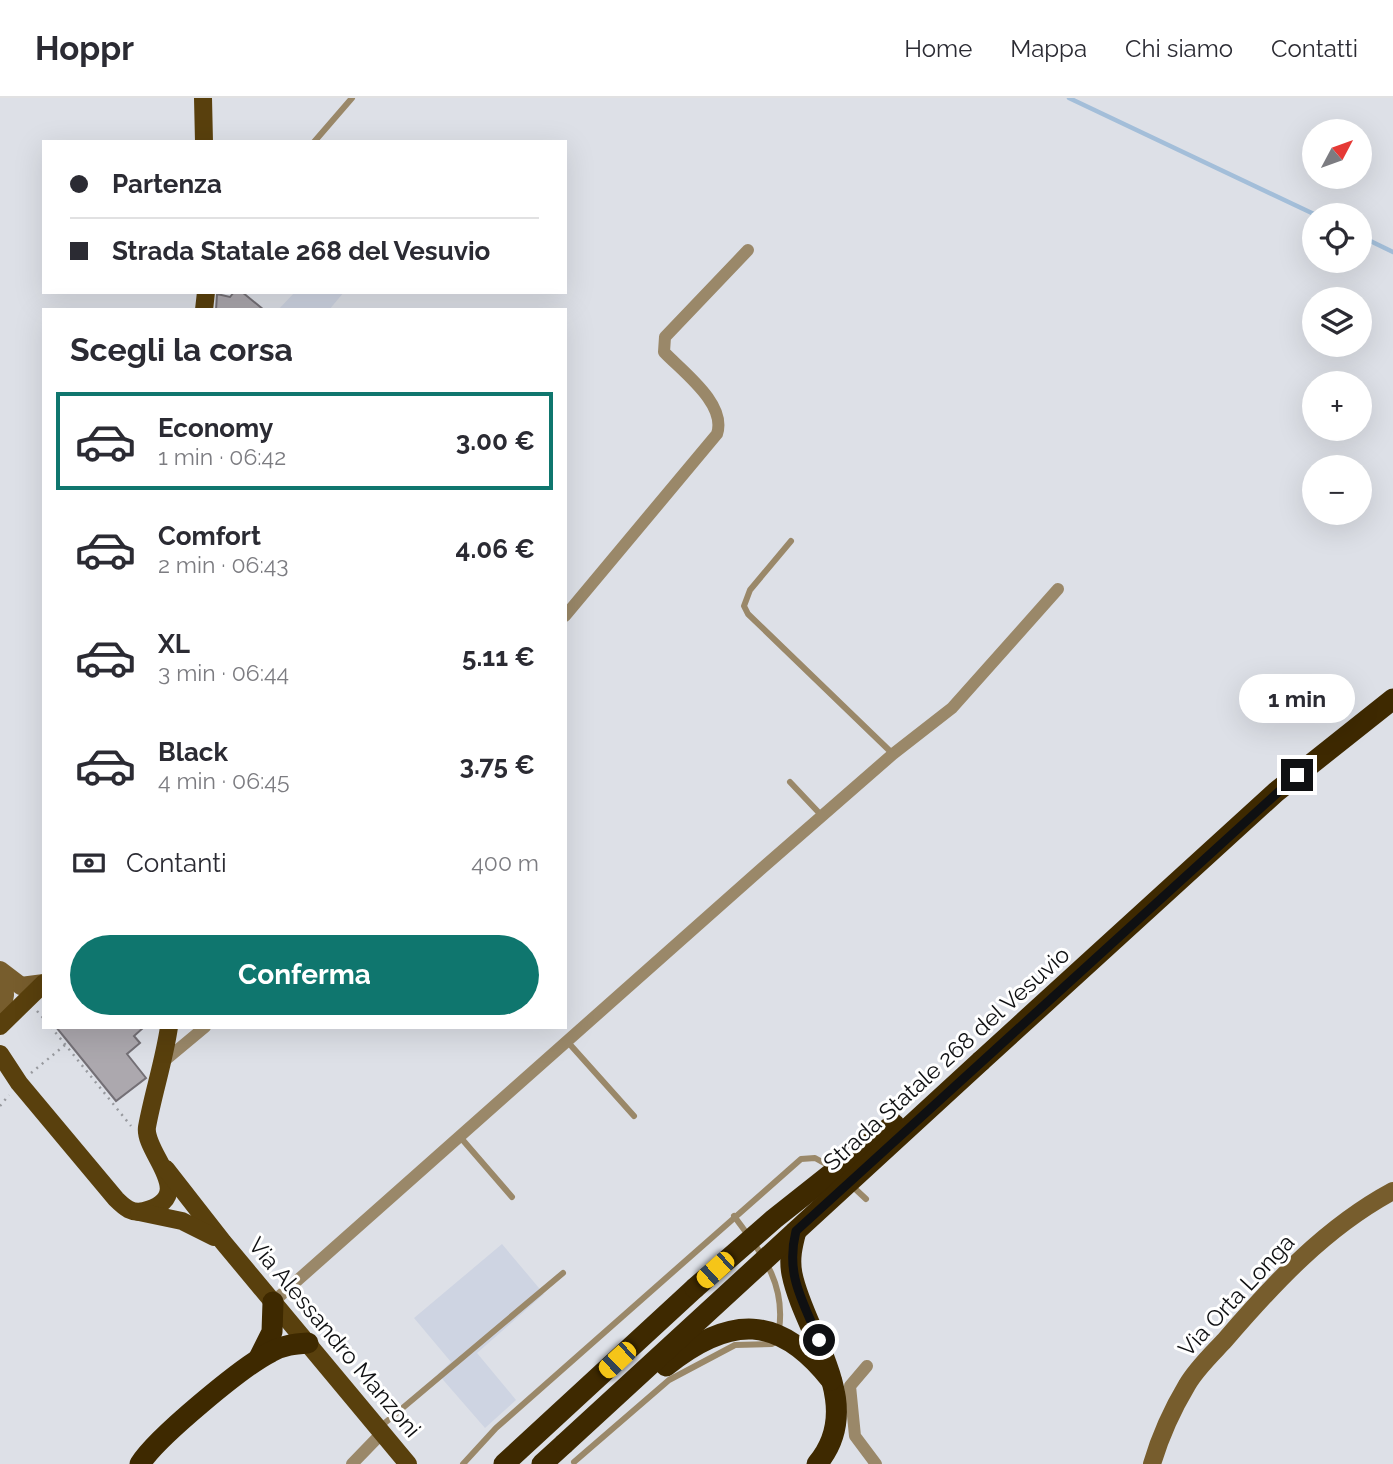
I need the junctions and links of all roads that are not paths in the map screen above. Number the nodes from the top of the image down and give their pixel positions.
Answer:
1 (203, 98) edge
2 (352, 98) edge
3 (204, 140) edge
4 (316, 140) edge
5 (748, 250) dead end
6 (791, 541) dead end
7 (1058, 589) dead end
8 (567, 614) edge
9 (1393, 699) edge
10 (892, 754) junction
11 (790, 782) dead end
12 (822, 817) junction
13 (2, 972) edge
14 (42, 983) edge
15 (42, 985) edge
16 (0, 1021) edge
17 (0, 1026) edge
18 (169, 1029) edge
19 (203, 1029) edge
20 (566, 1040) junction
21 (0, 1054) edge
22 (981, 1061) junction
23 (163, 1062) junction
24 (634, 1116) dead end
25 (461, 1138) junction
26 (164, 1166) junction
27 (1393, 1191) edge
28 (512, 1197) dead end
29 (866, 1199) dead end
30 (139, 1212) junction
31 (734, 1216) junction
32 (796, 1231) junction
33 (223, 1242) junction
34 (563, 1273) dead end
35 (273, 1302) junction
36 (308, 1343) junction
37 (259, 1358) junction
38 (867, 1366) dead end
39 (831, 1380) junction
40 (380, 1430) junction
41 (569, 1453) junction
42 (140, 1464) edge
43 (352, 1464) edge
44 (408, 1464) edge
45 (463, 1464) edge
46 (504, 1464) edge
47 (542, 1464) edge
48 (817, 1464) edge
49 (876, 1464) edge
50 (1152, 1464) edge

1 - 3 main road
2 - 4 lane
5 - 8 street
6 - 10 lane
7 - 10 street
9 - 22 highway, Strada Statale 268 del Vesuvio
10 - 12 street
11 - 12 lane
12 - 20 street
13 - 14 street
13 - 16 street
15 - 17 main road
18 - 23 main road, Via Alessandro Manzoni
19 - 23 street
20 - 24 lane
20 - 25 street
21 - 30 main road
22 - 32 highway, Strada Statale 268 del Vesuvio, bridge
22 - 46 highway, bridge
23 - 26 main road, Via Alessandro Manzoni
25 - 28 lane
25 - 35 street
26 - 30 main road
26 - 33 main road, Via Alessandro Manzoni
27 - 50 street, Via Orta Longa
29 - 31 lane
30 - 33 main road, Via Alessandro Manzoni
31 - 41 lane
31 - 45 lane
32 - 39 highway, bridge
32 - 41 highway, Strada Statale 268 del Vesuvio, bridge
33 - 35 main road, Via Alessandro Manzoni
34 - 40 lane
35 - 36 main road, Via Alessandro Manzoni
35 - 37 highway
36 - 37 highway
36 - 40 main road, Via Alessandro Manzoni
37 - 42 highway
38 - 49 street
39 - 41 highway, bridge
39 - 48 highway
40 - 43 street
40 - 44 main road, Via Alessandro Manzoni
41 - 47 highway, Strada Statale 268 del Vesuvio

